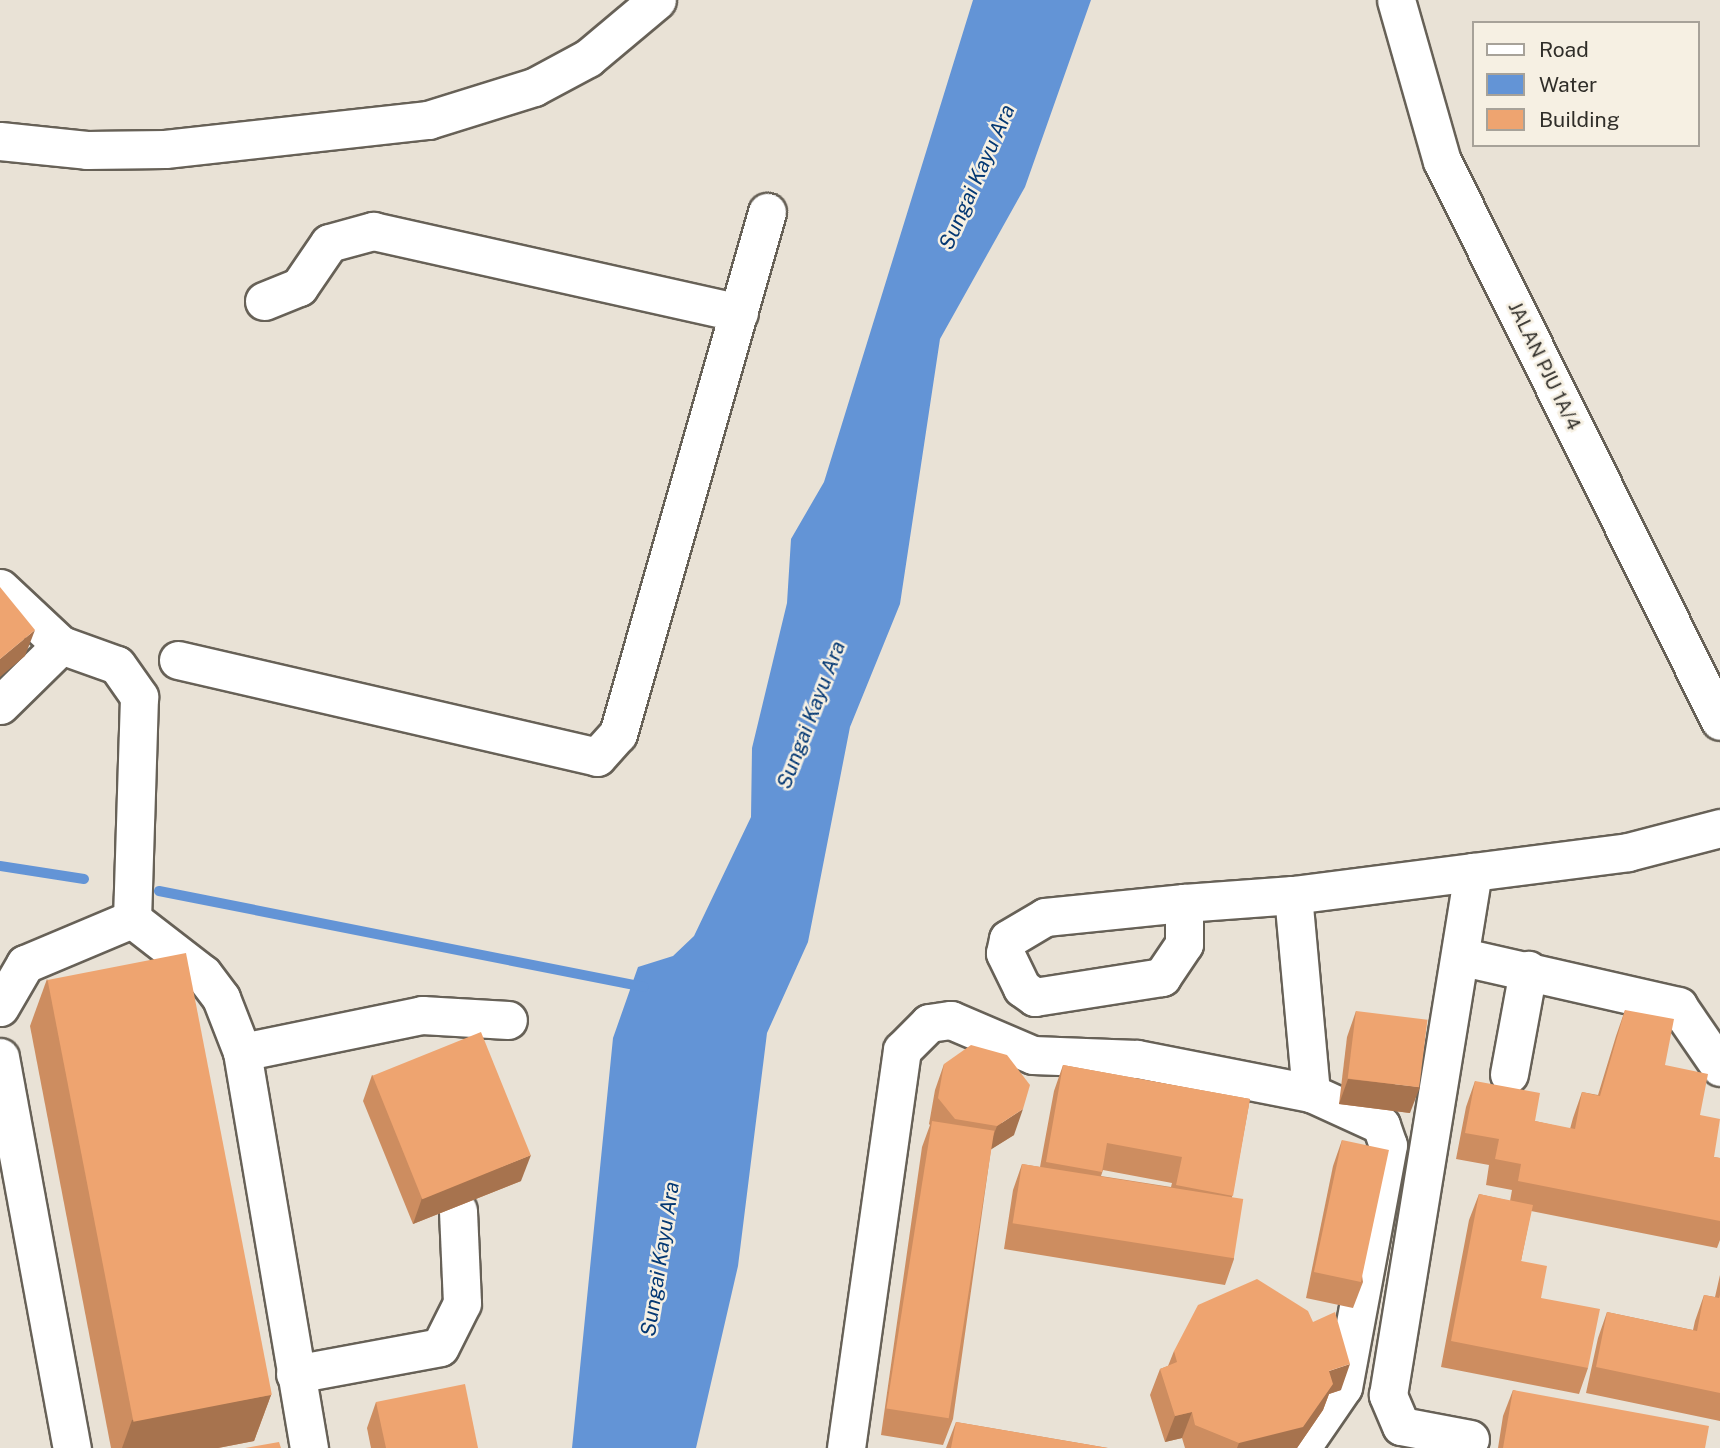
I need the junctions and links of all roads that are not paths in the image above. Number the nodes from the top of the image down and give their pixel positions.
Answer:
1 (656, 0) edge
2 (1396, 0) edge
3 (0, 141) edge
4 (767, 212) dead end
5 (264, 300) dead end
6 (739, 313) junction
7 (0, 588) edge
8 (61, 645) junction
9 (178, 660) dead end
10 (0, 705) edge
11 (1720, 721) edge
12 (1720, 828) edge
13 (1473, 872) junction
14 (1293, 895) junction
15 (1184, 903) dead end
16 (132, 919) junction
17 (1463, 957) junction
18 (1528, 970) junction
19 (0, 1007) edge
20 (508, 1020) dead end
21 (242, 1052) junction
22 (0, 1057) edge
23 (1720, 1067) edge
24 (1509, 1074) dead end
25 (1311, 1093) junction
26 (457, 1210) edge
27 (295, 1374) junction
28 (1470, 1439) dead end
29 (305, 1447) edge
30 (72, 1448) edge
31 (846, 1448) edge
32 (1301, 1448) edge

1 - 3 street
2 - 11 street, JALAN PJU 1A/4
4 - 6 street
5 - 6 street
6 - 9 street
7 - 8 street
8 - 10 street
8 - 16 street
12 - 13 street
13 - 14 street
13 - 17 street
14 - 15 street
14 - 25 street
16 - 19 street
16 - 21 street
17 - 18 street
17 - 28 street
18 - 23 street
18 - 24 street
20 - 21 street
21 - 27 street
22 - 30 street
25 - 31 street
25 - 32 street
26 - 27 street
27 - 29 street

